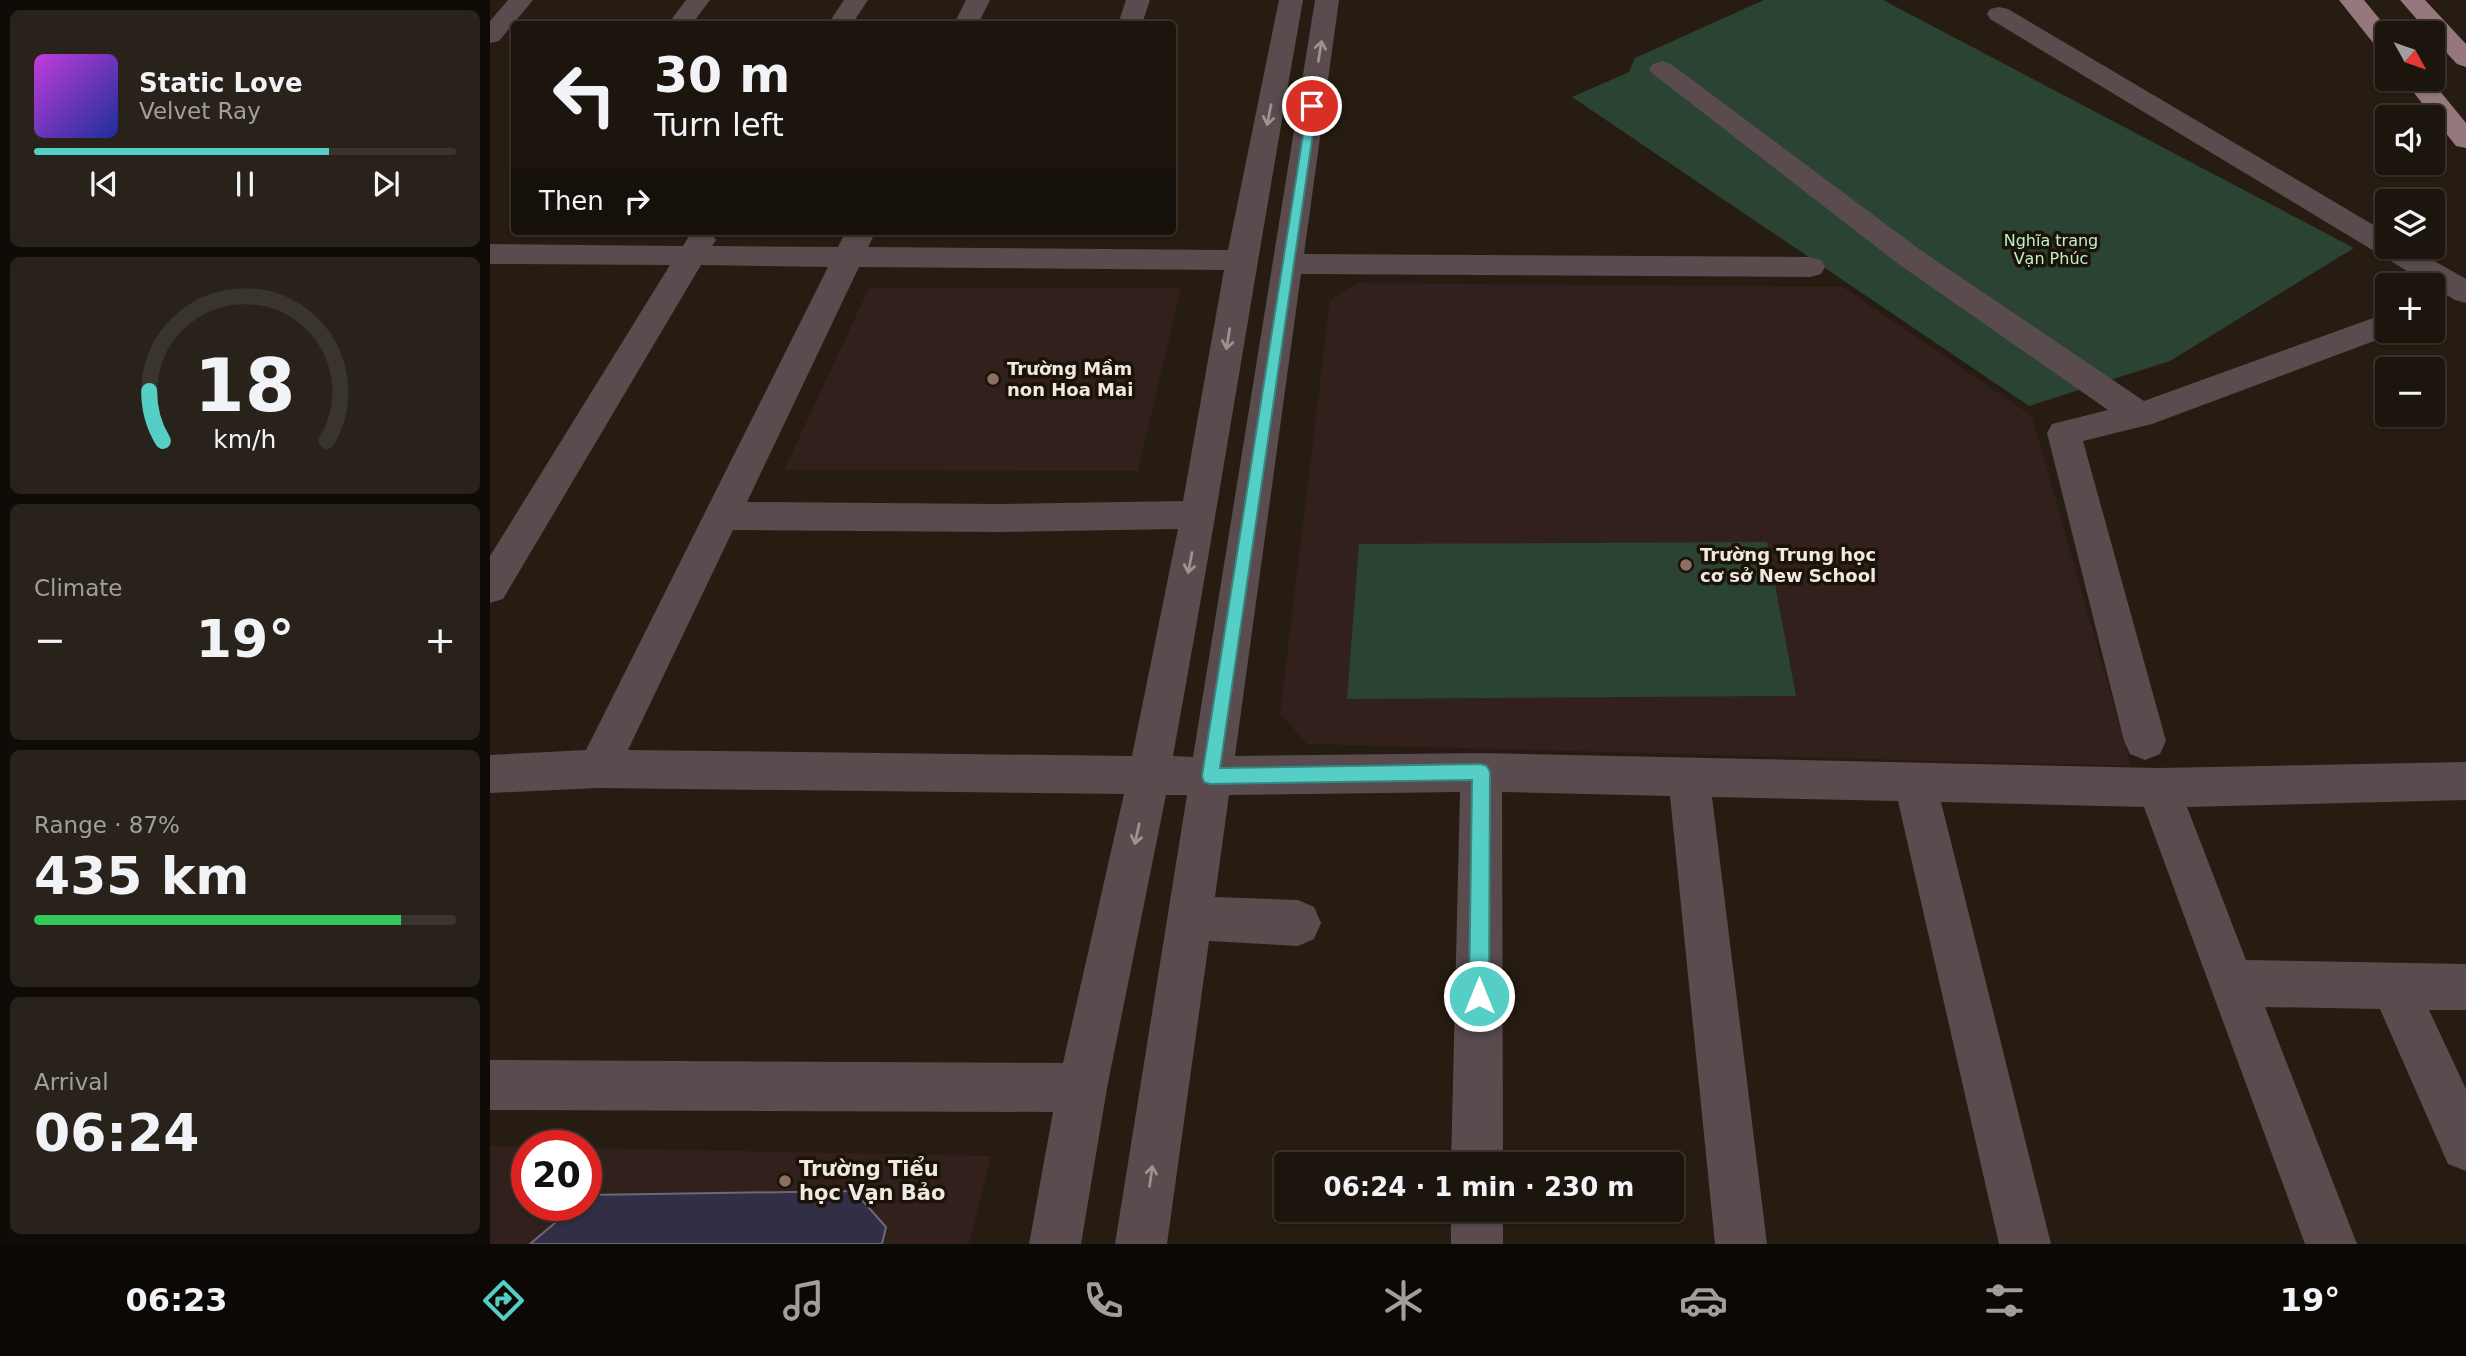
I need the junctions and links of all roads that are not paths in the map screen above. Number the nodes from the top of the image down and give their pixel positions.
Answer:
1 (521, 0) edge
2 (698, 0) edge
3 (856, 0) edge
4 (978, 0) edge
5 (1139, 0) edge
6 (1291, 0) edge
7 (1327, 0) edge
8 (2351, 0) edge
9 (2412, 0) edge
10 (1999, 14) dead end
11 (682, 21) edge
12 (842, 21) edge
13 (967, 21) edge
14 (1131, 21) edge
15 (2375, 29) edge
16 (490, 36) edge
17 (2466, 59) edge
18 (1662, 69) dead end
19 (2426, 91) edge
20 (2466, 140) edge
21 (1056, 235) edge
22 (2375, 238) edge
23 (698, 244) edge
24 (854, 245) edge
25 (502, 254) edge
26 (2409, 259) edge
27 (1241, 260) junction
28 (1046, 261) junction
29 (1288, 264) junction
30 (1810, 267) dead end
31 (2466, 294) edge
32 (2445, 302) edge
33 (2375, 328) edge
34 (2140, 415) junction
35 (1199, 515) junction
36 (723, 516) junction
37 (490, 588) edge
38 (2145, 741) dead end
39 (598, 769) junction
40 (1481, 772) junction
41 (490, 774) edge
42 (1149, 775) junction
43 (1210, 776) junction
44 (1689, 777) junction
45 (2466, 781) edge
46 (1915, 782) junction
47 (2158, 788) junction
48 (1189, 918) junction
49 (1298, 923) dead end
50 (2232, 983) junction
51 (2394, 986) junction
52 (2466, 987) edge
53 (490, 1085) edge
54 (1082, 1088) junction
55 (2466, 1146) edge
56 (1477, 1152) edge
57 (1477, 1222) edge
58 (1055, 1244) edge
59 (1140, 1244) edge
60 (1477, 1244) edge
61 (1741, 1244) edge
62 (2025, 1244) edge
63 (2331, 1244) edge

1 - 16 street
2 - 11 street
3 - 12 street
4 - 13 street
5 - 14 street
6 -> 27 street
29 -> 7 street
8 - 15 main road
9 - 17 main road
10 - 22 street
18 - 34 street
19 - 20 main road
21 - 28 street
23 - 24 street
23 - 25 street
23 - 37 street
24 - 28 street
24 - 36 street
26 - 31 street
27 - 28 street
27 -> 35 street
29 - 30 street
29 - 43 street
31 - 32 street
33 - 34 street
34 - 38 street
35 - 36 street
35 -> 42 street
36 - 39 street
39 - 41 street
39 - 42 street
40 - 43 street
40 - 44 street
40 - 56 street
42 - 43 street
42 -> 54 street
43 - 48 street
44 - 46 street
44 - 61 street
45 - 47 street
46 - 47 street
46 - 62 street
47 - 50 street
48 - 49 street
59 -> 48 street
50 - 51 street
50 - 63 street
51 - 52 street
51 - 55 street
53 - 54 street
54 - 58 street
57 - 60 street

